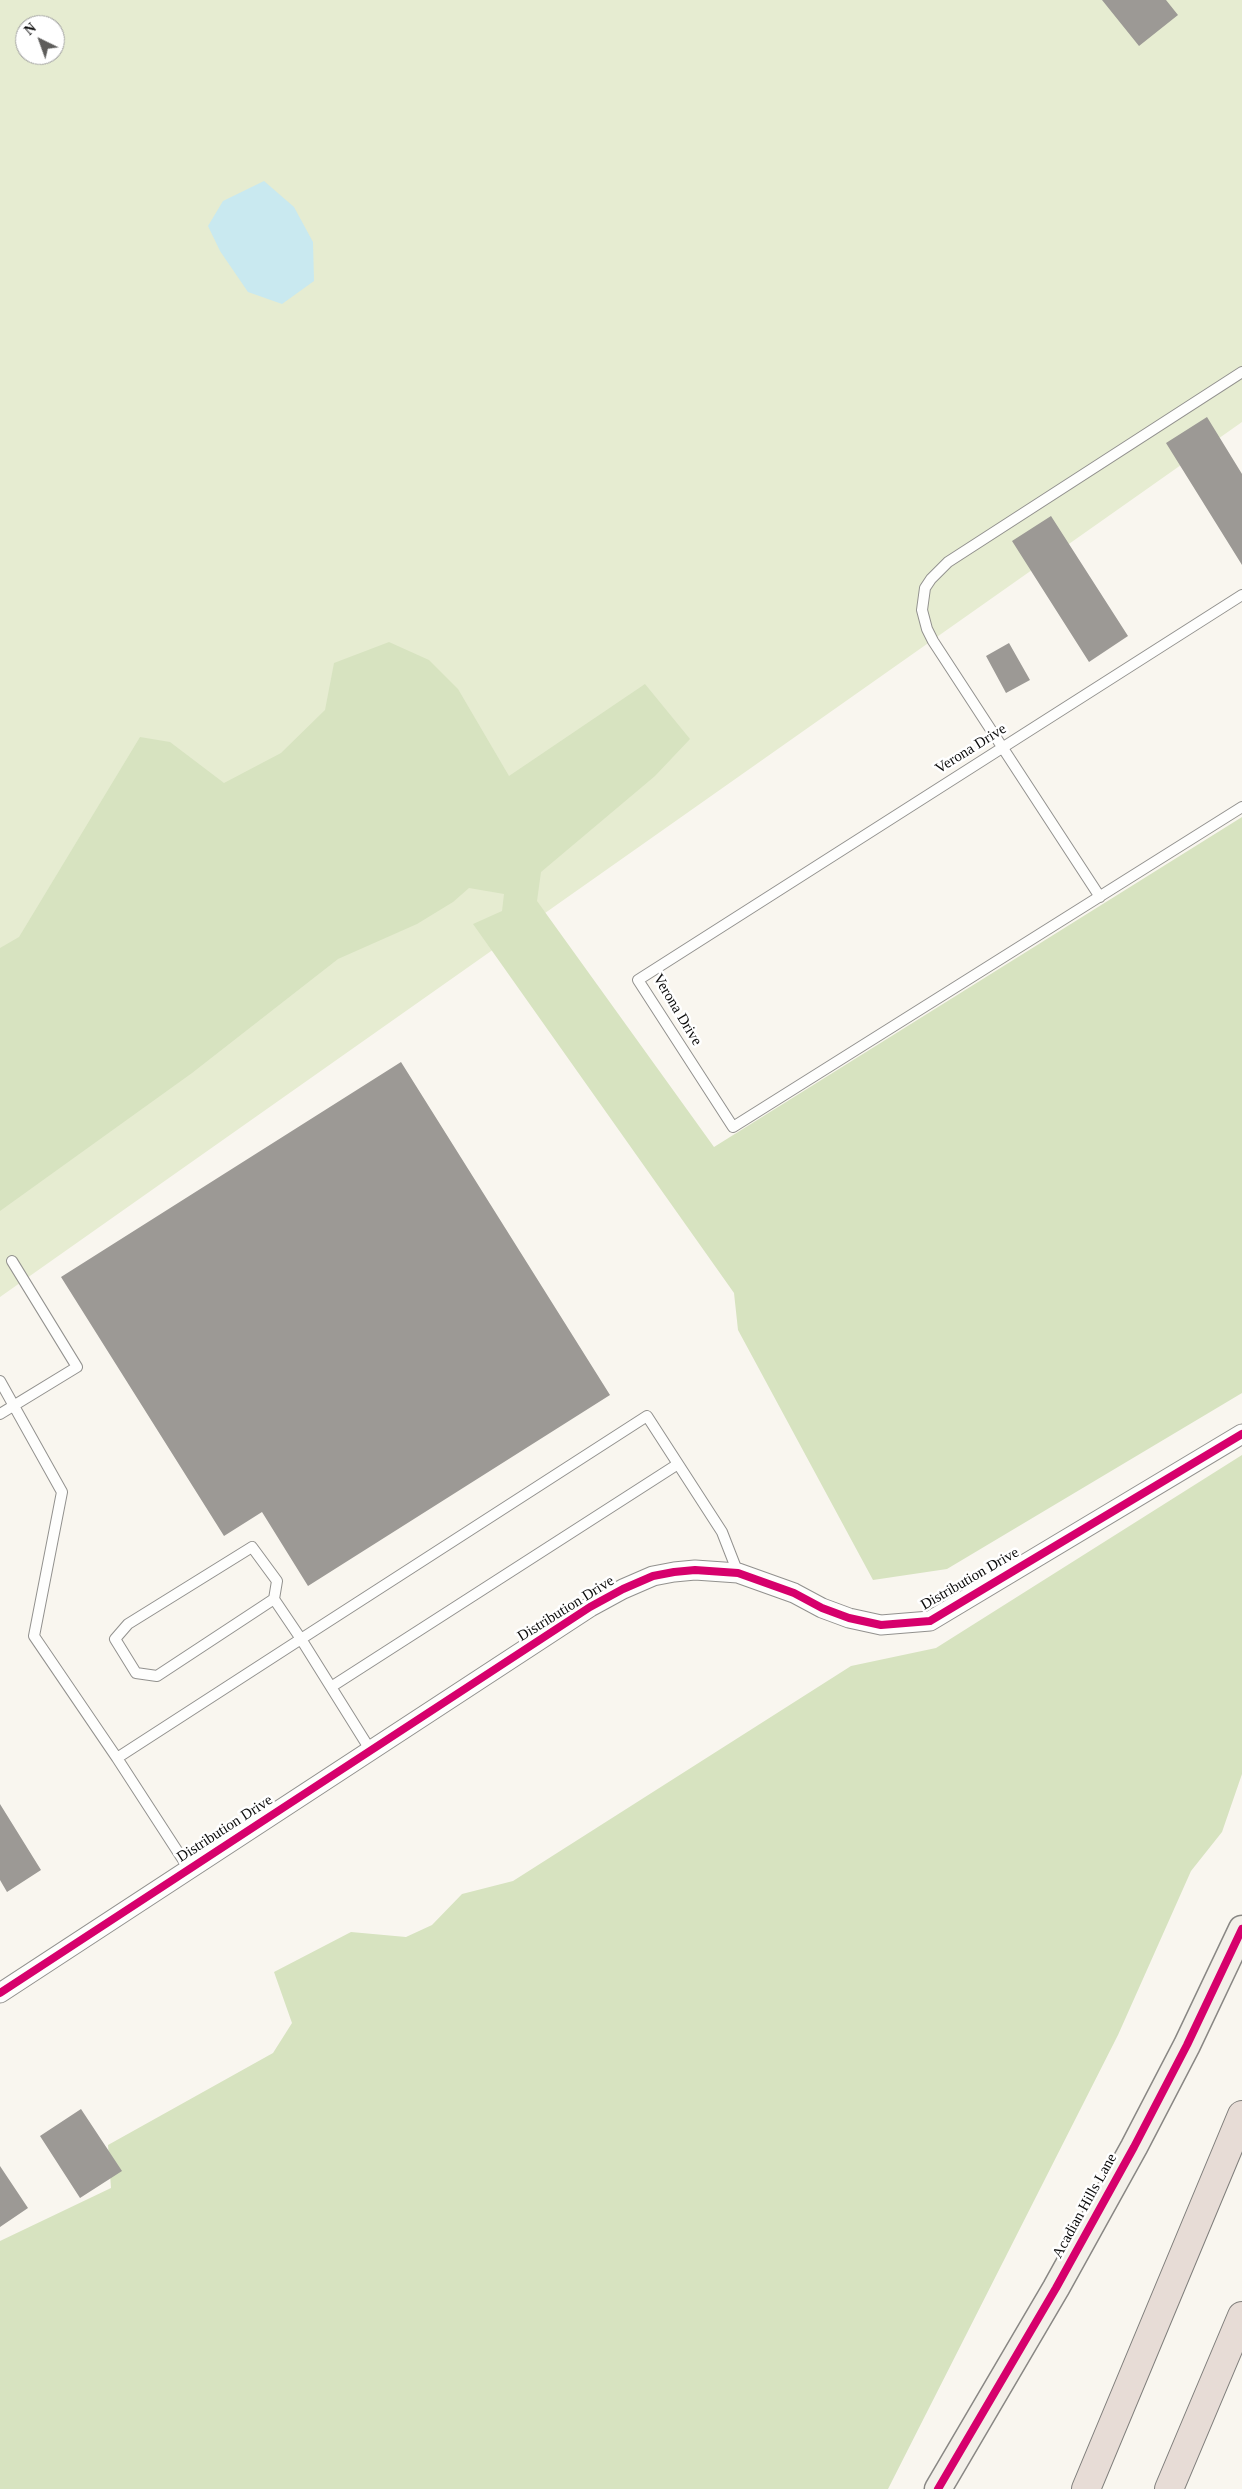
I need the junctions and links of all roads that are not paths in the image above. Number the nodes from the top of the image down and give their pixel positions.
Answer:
1 (1242, 372) edge
2 (1242, 595) edge
3 (1002, 748) junction
4 (1242, 807) edge
5 (1100, 897) junction
6 (12, 1261) dead end
7 (0, 1381) edge
8 (14, 1405) junction
9 (0, 1414) edge
10 (1242, 1434) edge
11 (678, 1464) junction
12 (738, 1573) junction
13 (274, 1599) junction
14 (302, 1639) junction
15 (331, 1687) junction
16 (371, 1751) junction
17 (116, 1758) junction
18 (189, 1869) junction
19 (1242, 1929) edge
20 (0, 1993) edge
21 (1242, 2115) edge
22 (1242, 2316) edge
23 (938, 2489) edge
24 (1086, 2489) edge
25 (1168, 2489) edge

1 - 3 lane
2 - 3 lane, Verona Drive
3 - 5 lane
3 - 5 lane, Verona Drive
4 - 5 lane, Verona Drive
6 - 8 lane
7 - 8 lane
8 - 9 lane
8 - 17 lane
10 - 12 street, Distribution Drive
11 - 12 lane
11 - 14 lane
11 - 15 lane
12 - 16 street, Distribution Drive
13 - 13 lane
13 - 14 lane
14 - 15 lane
14 - 17 lane
15 - 16 lane
16 - 18 street, Distribution Drive
17 - 18 lane
18 - 20 street, Distribution Drive
19 - 23 street, Acadian Hills Lane
21 - 24 highway
22 - 25 highway

